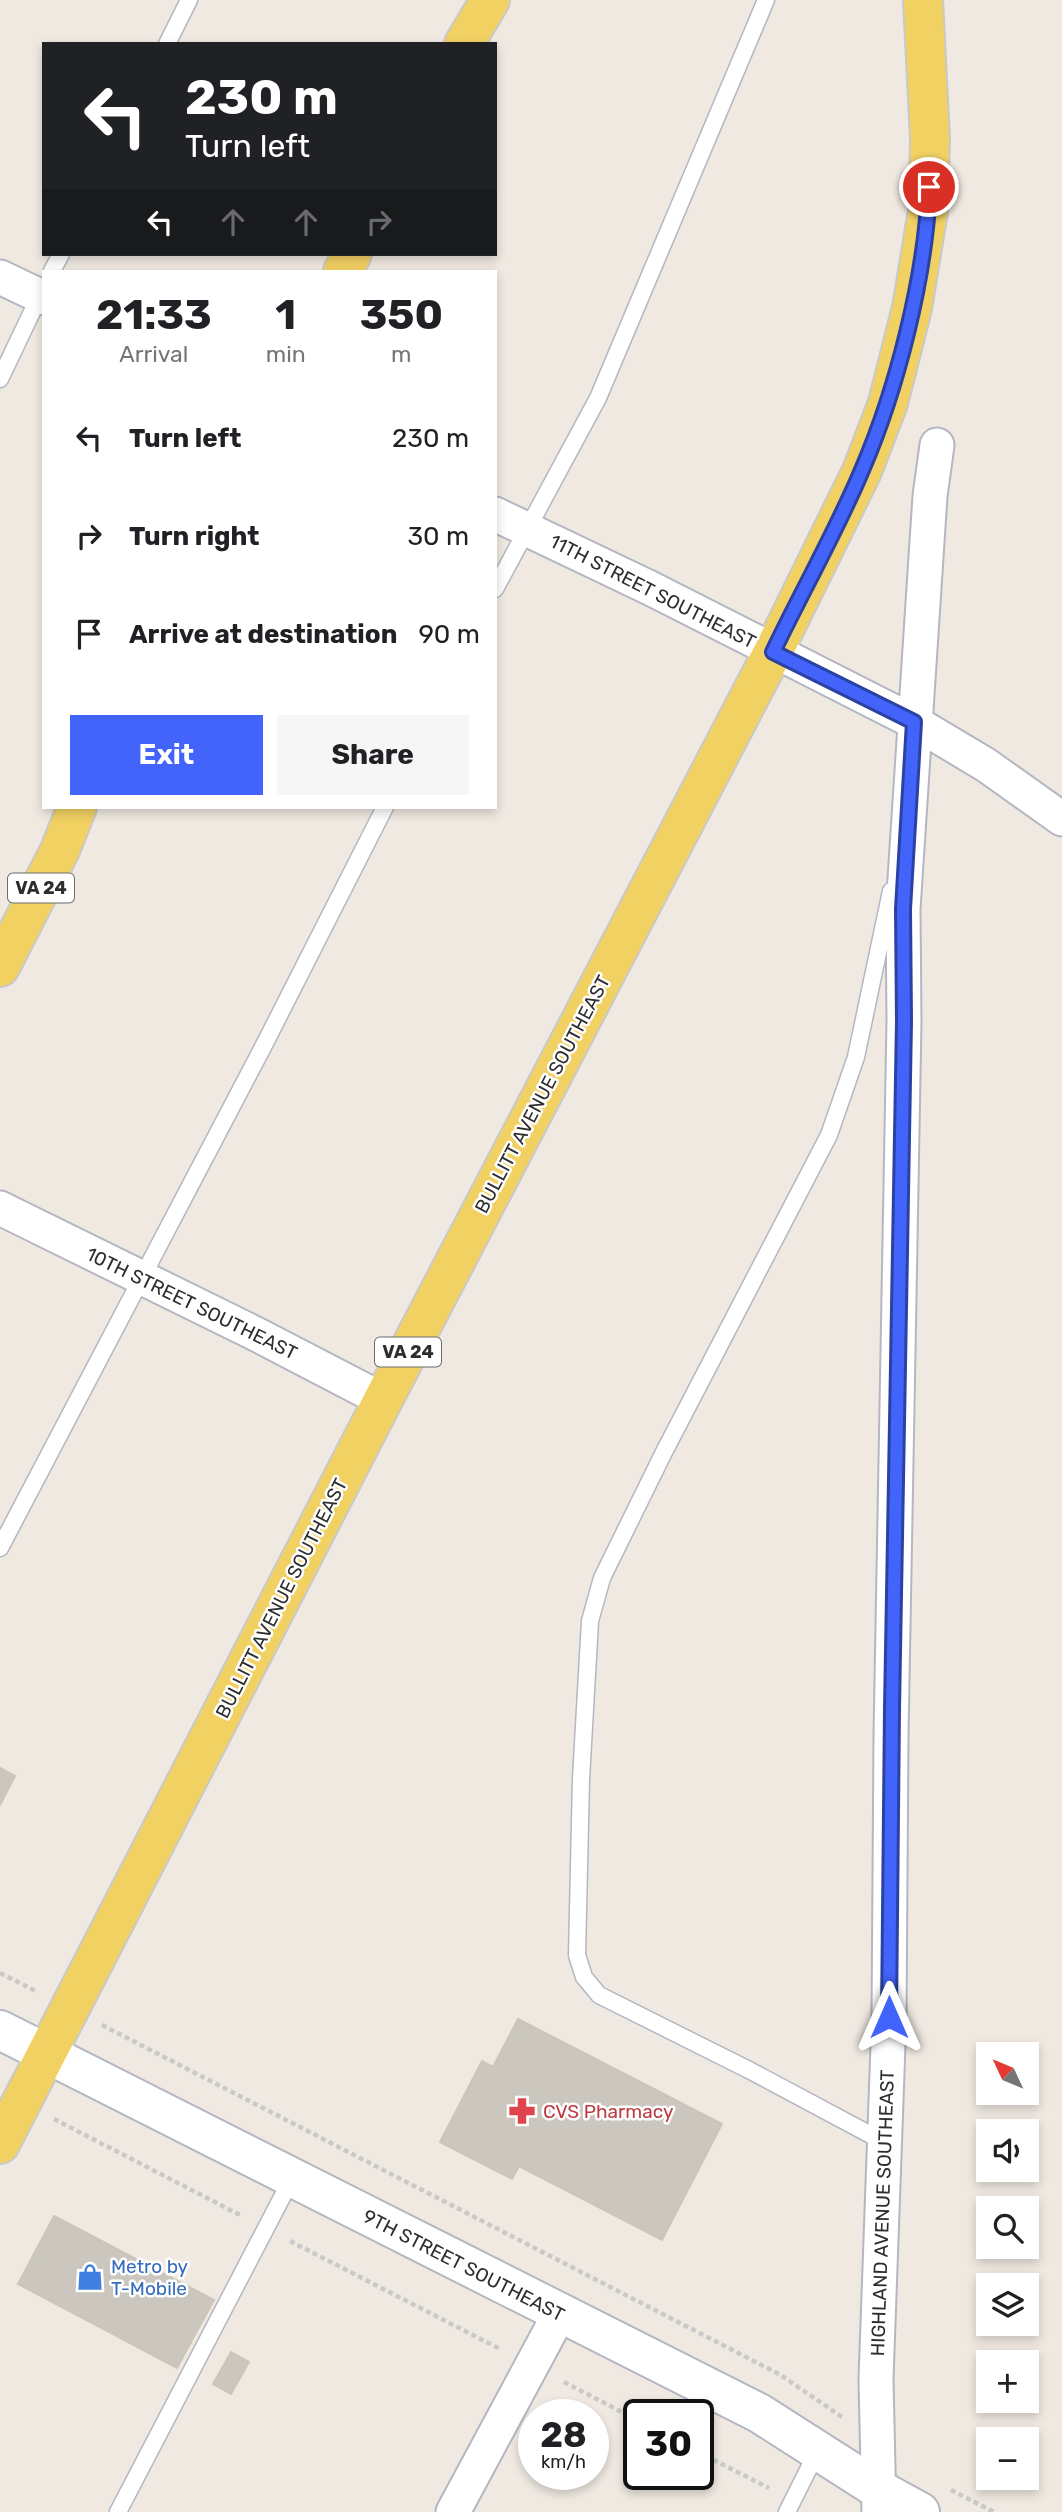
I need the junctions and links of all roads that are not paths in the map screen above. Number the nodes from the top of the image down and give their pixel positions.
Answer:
1 (189, 0) edge
2 (490, 0) edge
3 (766, 0) edge
4 (923, 0) edge
5 (168, 42) edge
6 (465, 42) edge
7 (0, 277) edge
8 (42, 287) edge
9 (42, 294) edge
10 (0, 379) edge
11 (937, 445) dead end
12 (497, 515) edge
13 (528, 529) junction
14 (497, 585) edge
15 (773, 652) junction
16 (914, 722) junction
17 (909, 802) junction
18 (76, 809) edge
19 (384, 809) edge
20 (1062, 819) edge
21 (0, 967) edge
22 (0, 1208) edge
23 (142, 1278) junction
24 (383, 1400) junction
25 (0, 1548) edge
26 (0, 2030) edge
27 (46, 2053) junction
28 (884, 2142) junction
29 (0, 2144) edge
30 (292, 2178) junction
31 (560, 2313) junction
32 (818, 2450) junction
33 (879, 2501) edge
34 (790, 2506) edge
35 (118, 2512) edge
36 (453, 2512) edge
37 (920, 2512) edge

1 - 5 lane
2 - 6 main road
3 - 13 lane
4 - 15 main road, BULLITT AVENUE SOUTHEAST / VA 24
7 - 8 street
9 - 10 lane
11 - 16 street, HIGHLAND AVENUE SOUTHEAST
12 - 13 street, 11TH STREET SOUTHEAST
13 - 14 lane
13 - 15 street, 11TH STREET SOUTHEAST
15 - 16 street, 11TH STREET SOUTHEAST
15 - 24 main road, BULLITT AVENUE SOUTHEAST / VA 24
16 - 17 street, HIGHLAND AVENUE SOUTHEAST
16 - 20 street, 11TH STREET SOUTHEAST
17 - 28 street, HIGHLAND AVENUE SOUTHEAST
17 - 28 lane
18 - 21 main road, VA 24
19 - 23 lane
22 - 23 street, 10TH STREET SOUTHEAST
23 - 24 street, 10TH STREET SOUTHEAST
23 - 25 lane
24 - 27 main road, BULLITT AVENUE SOUTHEAST / VA 24
26 - 27 street, 9TH STREET SOUTHEAST
27 - 29 main road, BULLITT AVENUE SOUTHEAST / VA 24
27 - 30 street, 9TH STREET SOUTHEAST
28 - 33 street, HIGHLAND AVENUE SOUTHEAST
30 - 31 street, 9TH STREET SOUTHEAST
30 - 35 lane
31 - 32 street, 9TH STREET SOUTHEAST
31 - 36 street
32 - 33 street, 9TH STREET SOUTHEAST
32 - 34 lane
33 - 37 street, 9TH STREET SOUTHEAST

